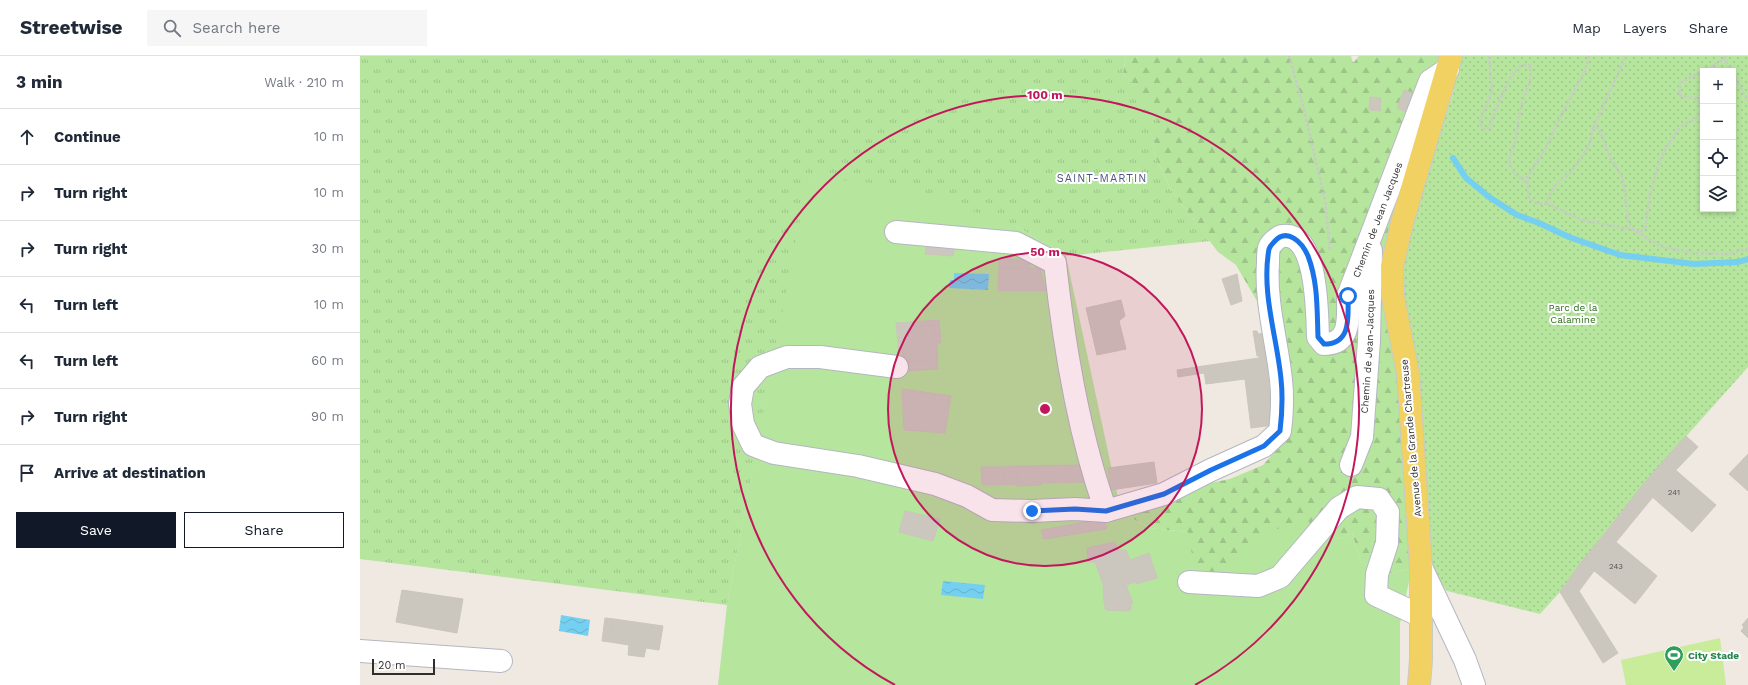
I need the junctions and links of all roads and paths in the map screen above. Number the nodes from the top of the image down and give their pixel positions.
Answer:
1 (1289, 56) edge
2 (1489, 56) edge
3 (1589, 56) edge
4 (1626, 56) edge
5 (1725, 58) edge
6 (1449, 62) edge
7 (1730, 68) edge
8 (1736, 79) edge
9 (1748, 101) edge
10 (1700, 104) edge
11 (1700, 116) edge
12 (1592, 130) junction
13 (1527, 182) junction
14 (1546, 203) junction
15 (1634, 230) junction
16 (896, 232) dead end
17 (1371, 234) junction
18 (1748, 249) edge
19 (1330, 253) dead end
20 (897, 368) dead end
21 (1351, 465) dead end
22 (1106, 511) junction
23 (1420, 567) junction
24 (1189, 582) dead end
25 (1421, 616) junction
26 (360, 651) edge
27 (501, 660) dead end
28 (1419, 685) edge
29 (1474, 685) edge

1 - 19 path
2 - 13 path
3 - 13 path
4 - 12 path
5 - 7 path
5 - 10 path
6 - 17 street, Chemin de Jean Jacques
6 - 23 main road, Avenue de la Grande Chartreuse
8 - 9 path
11 - 15 path
12 - 14 path
12 - 15 path
13 - 14 path
14 - 15 path
15 - 18 path
16 - 22 street
17 - 21 street, Chemin de Jean-Jacques
17 - 22 street, Chemin de Jean Jacques
20 - 22 street
23 - 25 main road, Avenue de la Grande Chartreuse
23 - 29 street
24 - 25 street
25 - 28 main road, Avenue de la Grande Chartreuse
26 - 27 street

